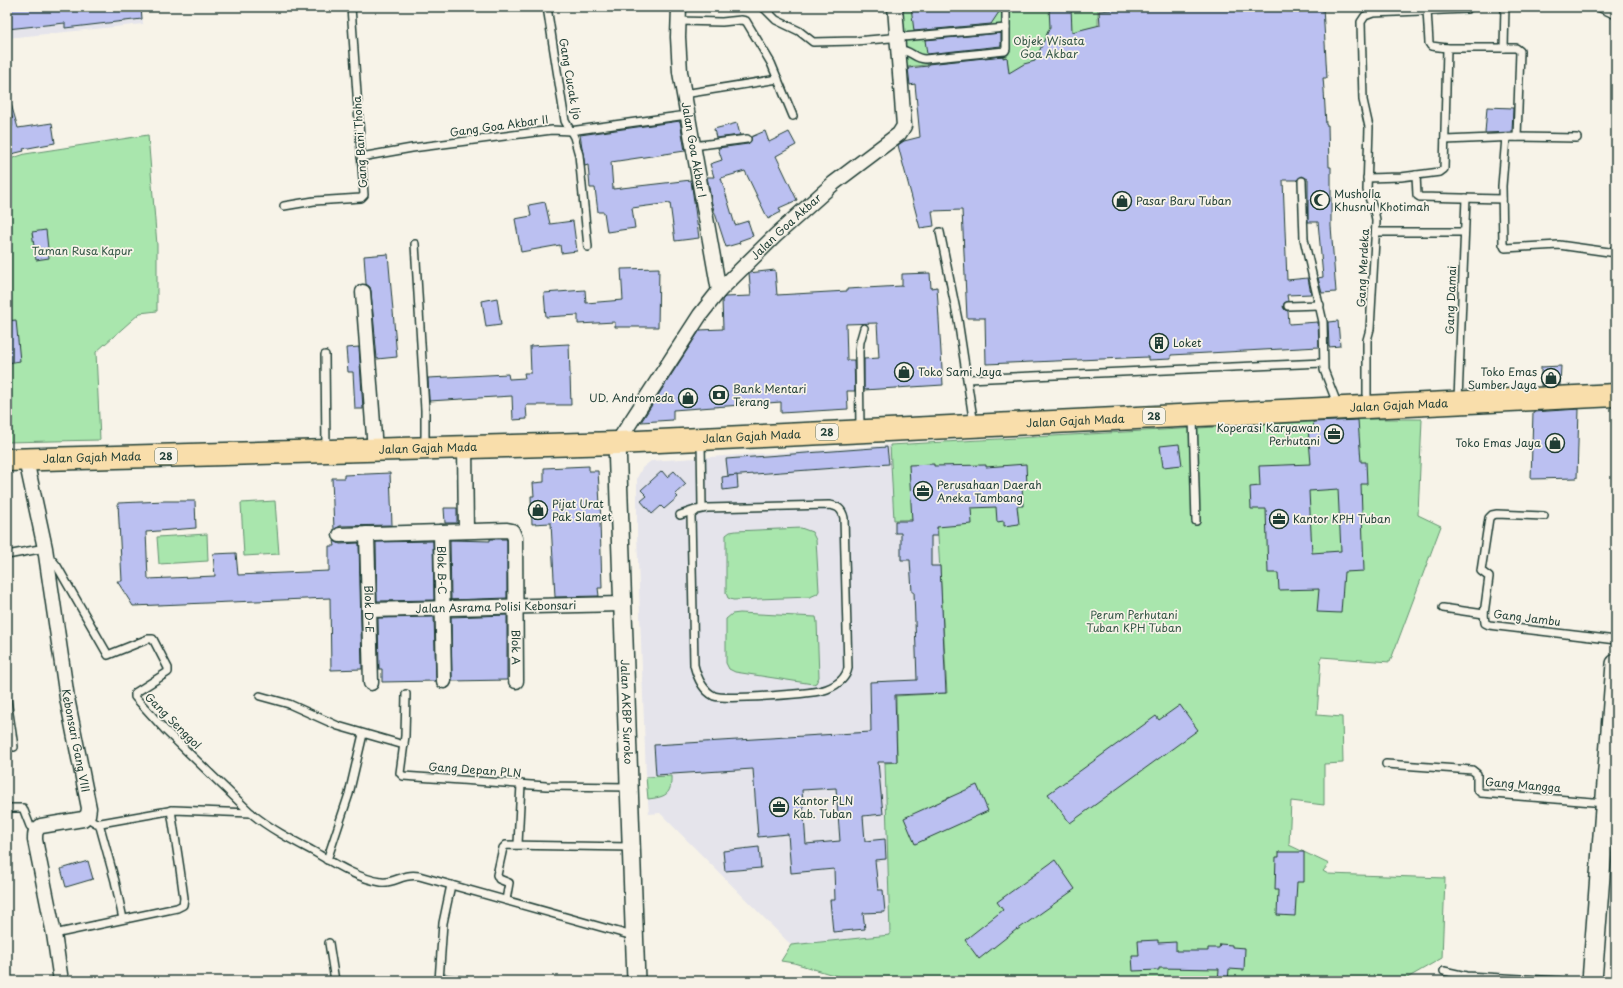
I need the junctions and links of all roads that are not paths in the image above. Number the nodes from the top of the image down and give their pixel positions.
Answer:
1 (350, 7) edge
2 (547, 7) edge
3 (763, 7) edge
4 (895, 7) edge
5 (1006, 7) edge
6 (1470, 7) edge
7 (1505, 7) edge
8 (1598, 7) edge
9 (1427, 10) junction
10 (678, 14) edge
11 (1616, 14) edge
12 (1006, 28) junction
13 (899, 44) junction
14 (1447, 48) junction
15 (1504, 48) junction
16 (778, 79) junction
17 (684, 94) junction
18 (687, 115) junction
19 (793, 116) dead end
20 (7, 117) edge
21 (7, 126) edge
22 (570, 131) junction
23 (1506, 137) junction
24 (1517, 137) junction
25 (1577, 138) dead end
26 (747, 139) dead end
27 (1445, 140) junction
28 (693, 146) junction
29 (361, 157) junction
30 (1416, 175) junction
31 (1367, 178) junction
32 (1302, 181) dead end
33 (1466, 198) junction
34 (1502, 200) junction
35 (284, 206) dead end
36 (940, 232) dead end
37 (1376, 232) junction
38 (1464, 232) junction
39 (415, 244) dead end
40 (588, 247) dead end
41 (1616, 253) edge
42 (719, 291) junction
43 (362, 292) dead end
44 (1320, 305) junction
45 (1288, 306) dead end
46 (864, 328) dead end
47 (325, 355) dead end
48 (1323, 362) junction
49 (968, 379) junction
50 (1616, 395) edge
51 (1458, 402) junction
52 (1367, 406) junction
53 (1338, 408) junction
54 (1193, 415) junction
55 (974, 425) junction
56 (860, 431) junction
57 (701, 438) junction
58 (617, 443) junction
59 (465, 447) junction
60 (424, 448) junction
61 (375, 450) junction
62 (326, 451) junction
63 (16, 460) edge
64 (700, 509) junction
65 (680, 515) dead end
66 (1544, 516) dead end
67 (1196, 521) dead end
68 (466, 531) junction
69 (441, 532) junction
70 (368, 534) junction
71 (340, 535) dead end
72 (46, 554) junction
73 (7, 555) edge
74 (622, 604) junction
75 (515, 607) junction
76 (442, 608) junction
77 (1443, 608) dead end
78 (369, 610) junction
79 (1484, 614) junction
80 (1616, 640) edge
81 (1616, 664) edge
82 (444, 681) dead end
83 (516, 681) dead end
84 (371, 683) dead end
85 (406, 694) dead end
86 (260, 696) dead end
87 (7, 700) edge
88 (8, 712) edge
89 (363, 734) junction
90 (404, 745) junction
91 (14, 747) dead end
92 (1386, 764) dead end
93 (521, 784) junction
94 (629, 787) junction
95 (1609, 799) edge
96 (7, 808) edge
97 (171, 810) junction
98 (251, 813) junction
99 (92, 820) junction
100 (36, 830) junction
101 (518, 844) junction
102 (631, 847) junction
103 (327, 860) junction
104 (451, 885) junction
105 (506, 900) junction
106 (124, 919) junction
107 (54, 934) junction
108 (634, 936) junction
109 (329, 943) dead end
110 (1444, 971) dead end
111 (439, 980) edge
112 (61, 981) edge
113 (335, 981) edge
114 (466, 981) edge
115 (636, 981) edge
116 (1560, 981) edge
117 (1592, 981) edge

1 - 29 lane, Gang Bani Thoha
2 - 22 lane, Gang Cucak Ijo
3 - 13 lane
4 - 13 street, Jalan Goa Akbar
5 - 12 lane
6 - 9 lane
7 - 15 lane
8 - 11 lane
9 - 14 lane
9 - 31 lane, Gang Merdeka
10 - 16 lane
10 - 17 street, Jalan Goa Akbar I
12 - 13 lane
12 - 13 lane
13 - 42 street, Jalan Goa Akbar
14 - 15 lane
14 - 27 lane
15 - 24 lane
16 - 17 lane
16 - 19 lane
17 - 18 street, Jalan Goa Akbar I
18 - 22 lane, Gang Goa Akbar II
18 - 28 street, Jalan Goa Akbar I
20 - 21 lane
22 - 29 lane, Gang Goa Akbar II
22 - 40 lane, Gang Cucak Ijo
23 - 24 lane
23 - 27 lane
23 - 34 lane
24 - 25 lane
26 - 28 lane
27 - 30 lane
28 - 42 street, Jalan Goa Akbar I
29 - 35 lane, Gang Bani Thoha
30 - 31 lane
30 - 33 lane
31 - 37 lane, Gang Merdeka
32 - 44 lane
33 - 34 lane
33 - 38 lane, Gang Damai
34 - 41 lane
36 - 49 lane
37 - 38 lane
37 - 52 lane, Gang Merdeka
38 - 51 lane, Gang Damai
39 - 60 lane
42 - 58 street, Jalan Goa Akbar
43 - 61 street
44 - 45 lane
44 - 48 lane
46 - 56 lane
47 - 62 lane
48 - 49 lane
48 - 53 lane
49 - 55 lane
50 - 51 highway, Jalan Gajah Mada / 28
51 - 52 highway, Jalan Gajah Mada / 28
52 - 53 highway, Jalan Gajah Mada / 28
53 - 54 highway, Jalan Gajah Mada / 28
54 - 55 highway, Jalan Gajah Mada / 28
54 - 67 lane
55 - 56 highway, Jalan Gajah Mada / 28
56 - 57 highway, Jalan Gajah Mada / 28
57 - 58 highway, Jalan Gajah Mada / 28
57 - 64 lane
58 - 59 highway, Jalan Gajah Mada / 28
58 - 74 street, Jalan AKBP Suroko
59 - 60 highway, Jalan Gajah Mada / 28
59 - 68 street
60 - 61 highway, Jalan Gajah Mada / 28
61 - 62 highway, Jalan Gajah Mada / 28
62 - 63 highway, Jalan Gajah Mada / 28
63 - 72 street, Kebonsari Gang VIII
64 - 64 lane
64 - 65 lane
66 - 79 lane, Gang Jambu
68 - 69 street
68 - 75 street, Blok A
69 - 70 street
69 - 76 street, Blok B-C
70 - 71 street
70 - 78 street, Blok D-E
72 - 73 lane
72 - 98 lane, Gang Senggol
72 - 99 street, Kebonsari Gang VIII
74 - 75 street, Jalan Asrama Polisi Kebonsari
74 - 94 street, Jalan AKBP Suroko
75 - 76 street, Jalan Asrama Polisi Kebonsari
75 - 83 street, Blok A
76 - 78 street, Jalan Asrama Polisi Kebonsari
76 - 82 street, Blok B-C
77 - 79 lane
78 - 84 street, Blok D-E
79 - 80 lane, Gang Jambu
81 - 95 main road
85 - 90 lane, Gang Depan PLN
86 - 89 lane
87 - 88 lane
88 - 91 lane
89 - 90 lane
89 - 103 lane
90 - 93 lane, Gang Depan PLN
92 - 95 lane, Gang Mangga
93 - 94 lane, Gang Depan PLN
93 - 101 lane
94 - 102 street, Jalan AKBP Suroko
95 - 117 main road
96 - 100 lane
97 - 98 lane
97 - 99 lane
97 - 106 lane
98 - 103 lane
99 - 100 street
99 - 106 lane
100 - 107 street
101 - 102 lane
101 - 105 lane
102 - 108 street, Jalan AKBP Suroko
103 - 104 lane
104 - 105 lane
104 - 111 lane
105 - 108 lane
106 - 107 lane
107 - 112 street
108 - 115 street, Jalan AKBP Suroko
109 - 113 lane
110 - 116 lane
111 - 114 lane

